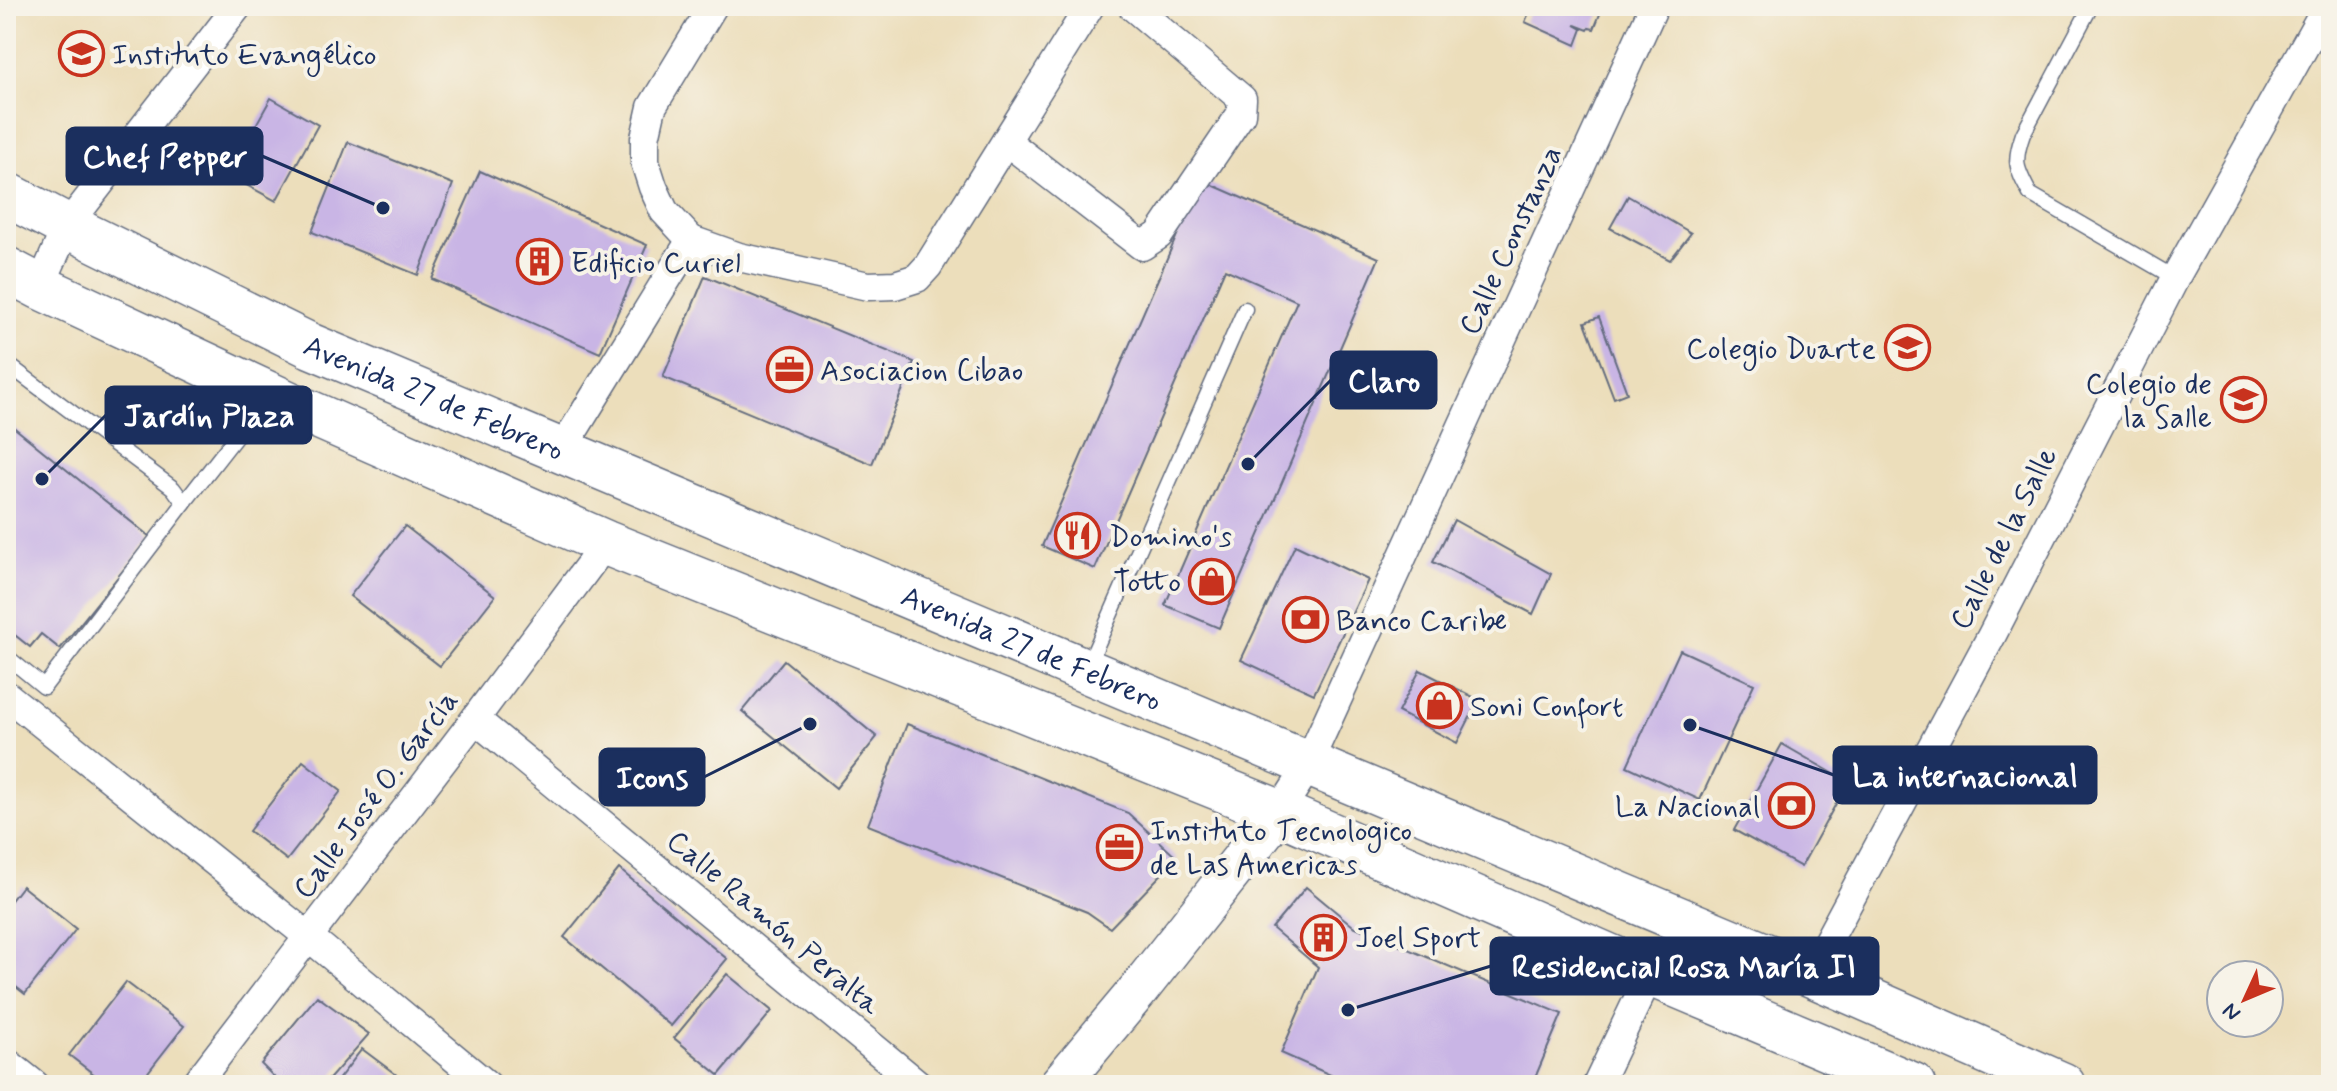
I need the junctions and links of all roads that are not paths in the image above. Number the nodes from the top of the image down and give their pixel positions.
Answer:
1 (238, 6) edge
2 (713, 6) edge
3 (1090, 6) edge
4 (1132, 6) edge
5 (1654, 6) edge
6 (2091, 6) edge
7 (2327, 6) edge
8 (1006, 141) junction
9 (6, 194) edge
10 (67, 226) junction
11 (691, 240) junction
12 (23, 278) edge
13 (2175, 278) junction
14 (1245, 309) dead end
15 (6, 363) edge
16 (269, 394) junction
17 (561, 451) junction
18 (184, 503) junction
19 (606, 543) junction
20 (6, 656) edge
21 (1085, 672) junction
22 (6, 695) edge
23 (475, 719) junction
24 (1310, 764) junction
25 (1279, 812) junction
26 (309, 937) junction
27 (1650, 974) junction
28 (1810, 974) junction
29 (6, 1062) edge
30 (35, 1085) edge
31 (195, 1085) edge
32 (487, 1085) edge
33 (919, 1085) edge
34 (1059, 1085) edge
35 (1597, 1085) edge
36 (1913, 1085) edge
37 (2063, 1085) edge

1 - 10 street
2 - 11 street
3 - 8 street
4 - 8 street
5 - 24 street, Calle Constanza
6 - 13 lane
7 - 13 street, Calle de la Salle
8 - 11 street
9 - 10 main road, Avenida 27 de Febrero
10 - 12 street
10 - 17 main road, Avenida 27 de Febrero
11 - 17 street
12 - 16 main road, Avenida 27 de Febrero
13 - 28 street, Calle de la Salle
14 - 21 lane
15 - 18 lane
16 - 18 lane
16 - 19 main road, Avenida 27 de Febrero
17 - 21 main road, Avenida 27 de Febrero
18 - 20 lane
19 - 23 street, Calle José O. García
19 - 25 main road, Avenida 27 de Febrero
21 - 24 main road, Avenida 27 de Febrero
22 - 26 street
23 - 26 street, Calle José O. García
23 - 33 street, Calle Ramón Peralta
24 - 25 street, Calle Constanza
24 - 28 main road, Avenida 27 de Febrero
25 - 27 main road, Avenida 27 de Febrero
25 - 34 main road
26 - 31 street, Calle José O. García
26 - 32 street
27 - 35 street
27 - 36 main road, Avenida 27 de Febrero
28 - 37 main road, Avenida 27 de Febrero
29 - 30 street

